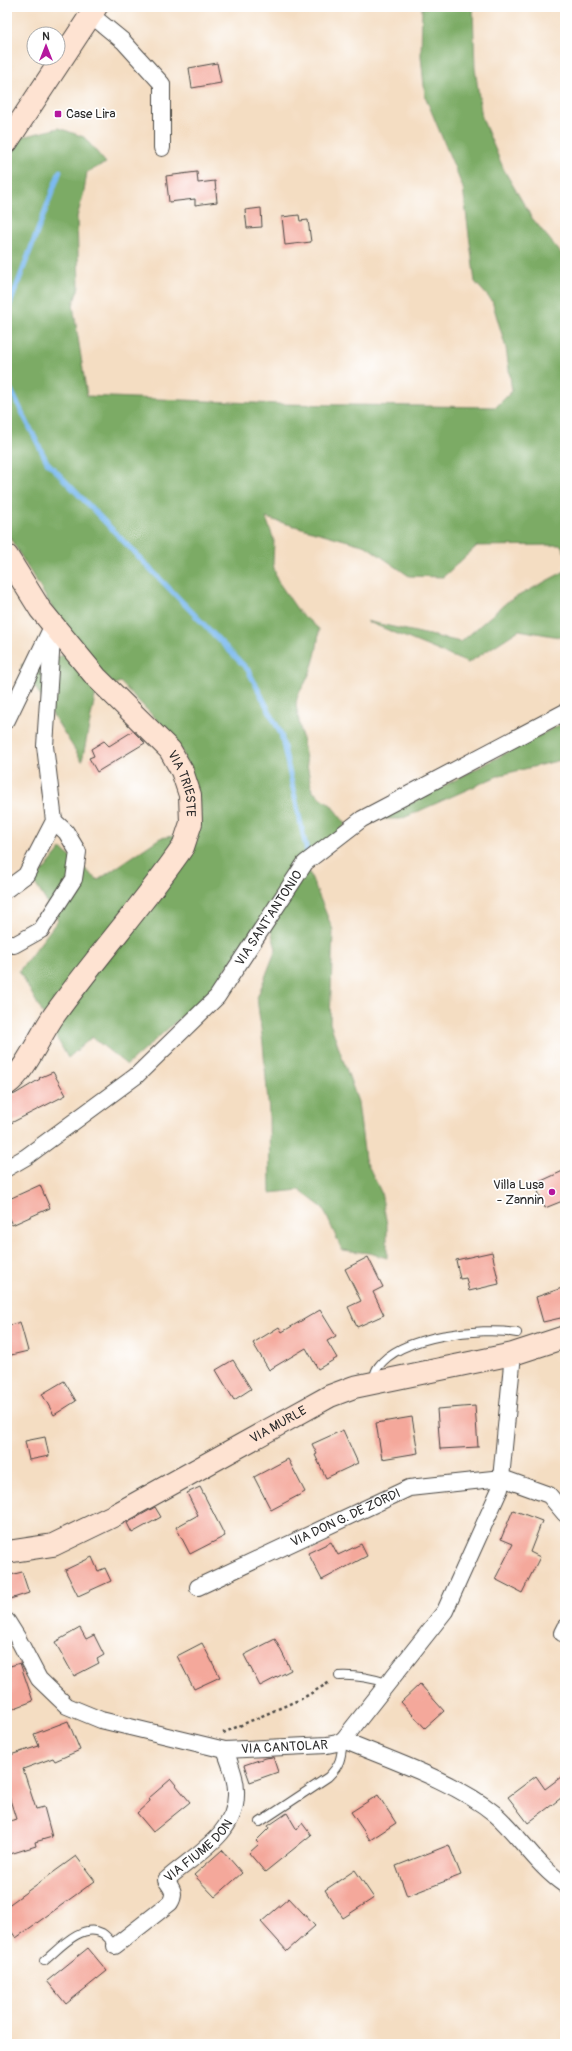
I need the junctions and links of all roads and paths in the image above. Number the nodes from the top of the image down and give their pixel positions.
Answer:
1 (93, 11) edge
2 (7, 141) edge
3 (162, 148) dead end
4 (7, 556) edge
5 (53, 624) junction
6 (565, 712) edge
7 (7, 720) edge
8 (54, 821) junction
9 (7, 890) edge
10 (7, 943) edge
11 (7, 1084) edge
12 (7, 1168) edge
13 (517, 1332) dead end
14 (565, 1337) edge
15 (513, 1354) junction
16 (372, 1384) junction
17 (502, 1478) junction
18 (565, 1514) edge
19 (7, 1552) edge
20 (198, 1587) dead end
21 (7, 1622) edge
22 (339, 1676) joint
23 (387, 1683) junction
24 (343, 1740) junction
25 (204, 1745) junction
26 (225, 1750) junction
27 (260, 1822) dead end
28 (565, 1885) edge
29 (115, 1946) joint
30 (44, 1961) dead end

1 - 2 street
1 - 3 street
4 - 5 street, VIA TRIESTE
5 - 7 street
5 - 8 street
5 - 11 street, VIA TRIESTE
6 - 12 street, VIA SANT'ANTONIO
8 - 9 street
8 - 10 street
13 - 16 lane
14 - 15 street, VIA MURLE
15 - 16 street, VIA MURLE
15 - 17 street
16 - 19 street, VIA MURLE
17 - 18 street, VIA DON G. DE ZORDI
17 - 20 street, VIA DON G. DE ZORDI
17 - 23 street
21 - 25 street, VIA CANTOLAR
22 - 23 lane
22 - 25 path
23 - 24 street
24 - 26 street, VIA CANTOLAR
24 - 27 lane
24 - 28 street, VIA CANTOLAR
25 - 26 street, VIA CANTOLAR
26 - 29 street, VIA FIUME DON
29 - 30 lane

